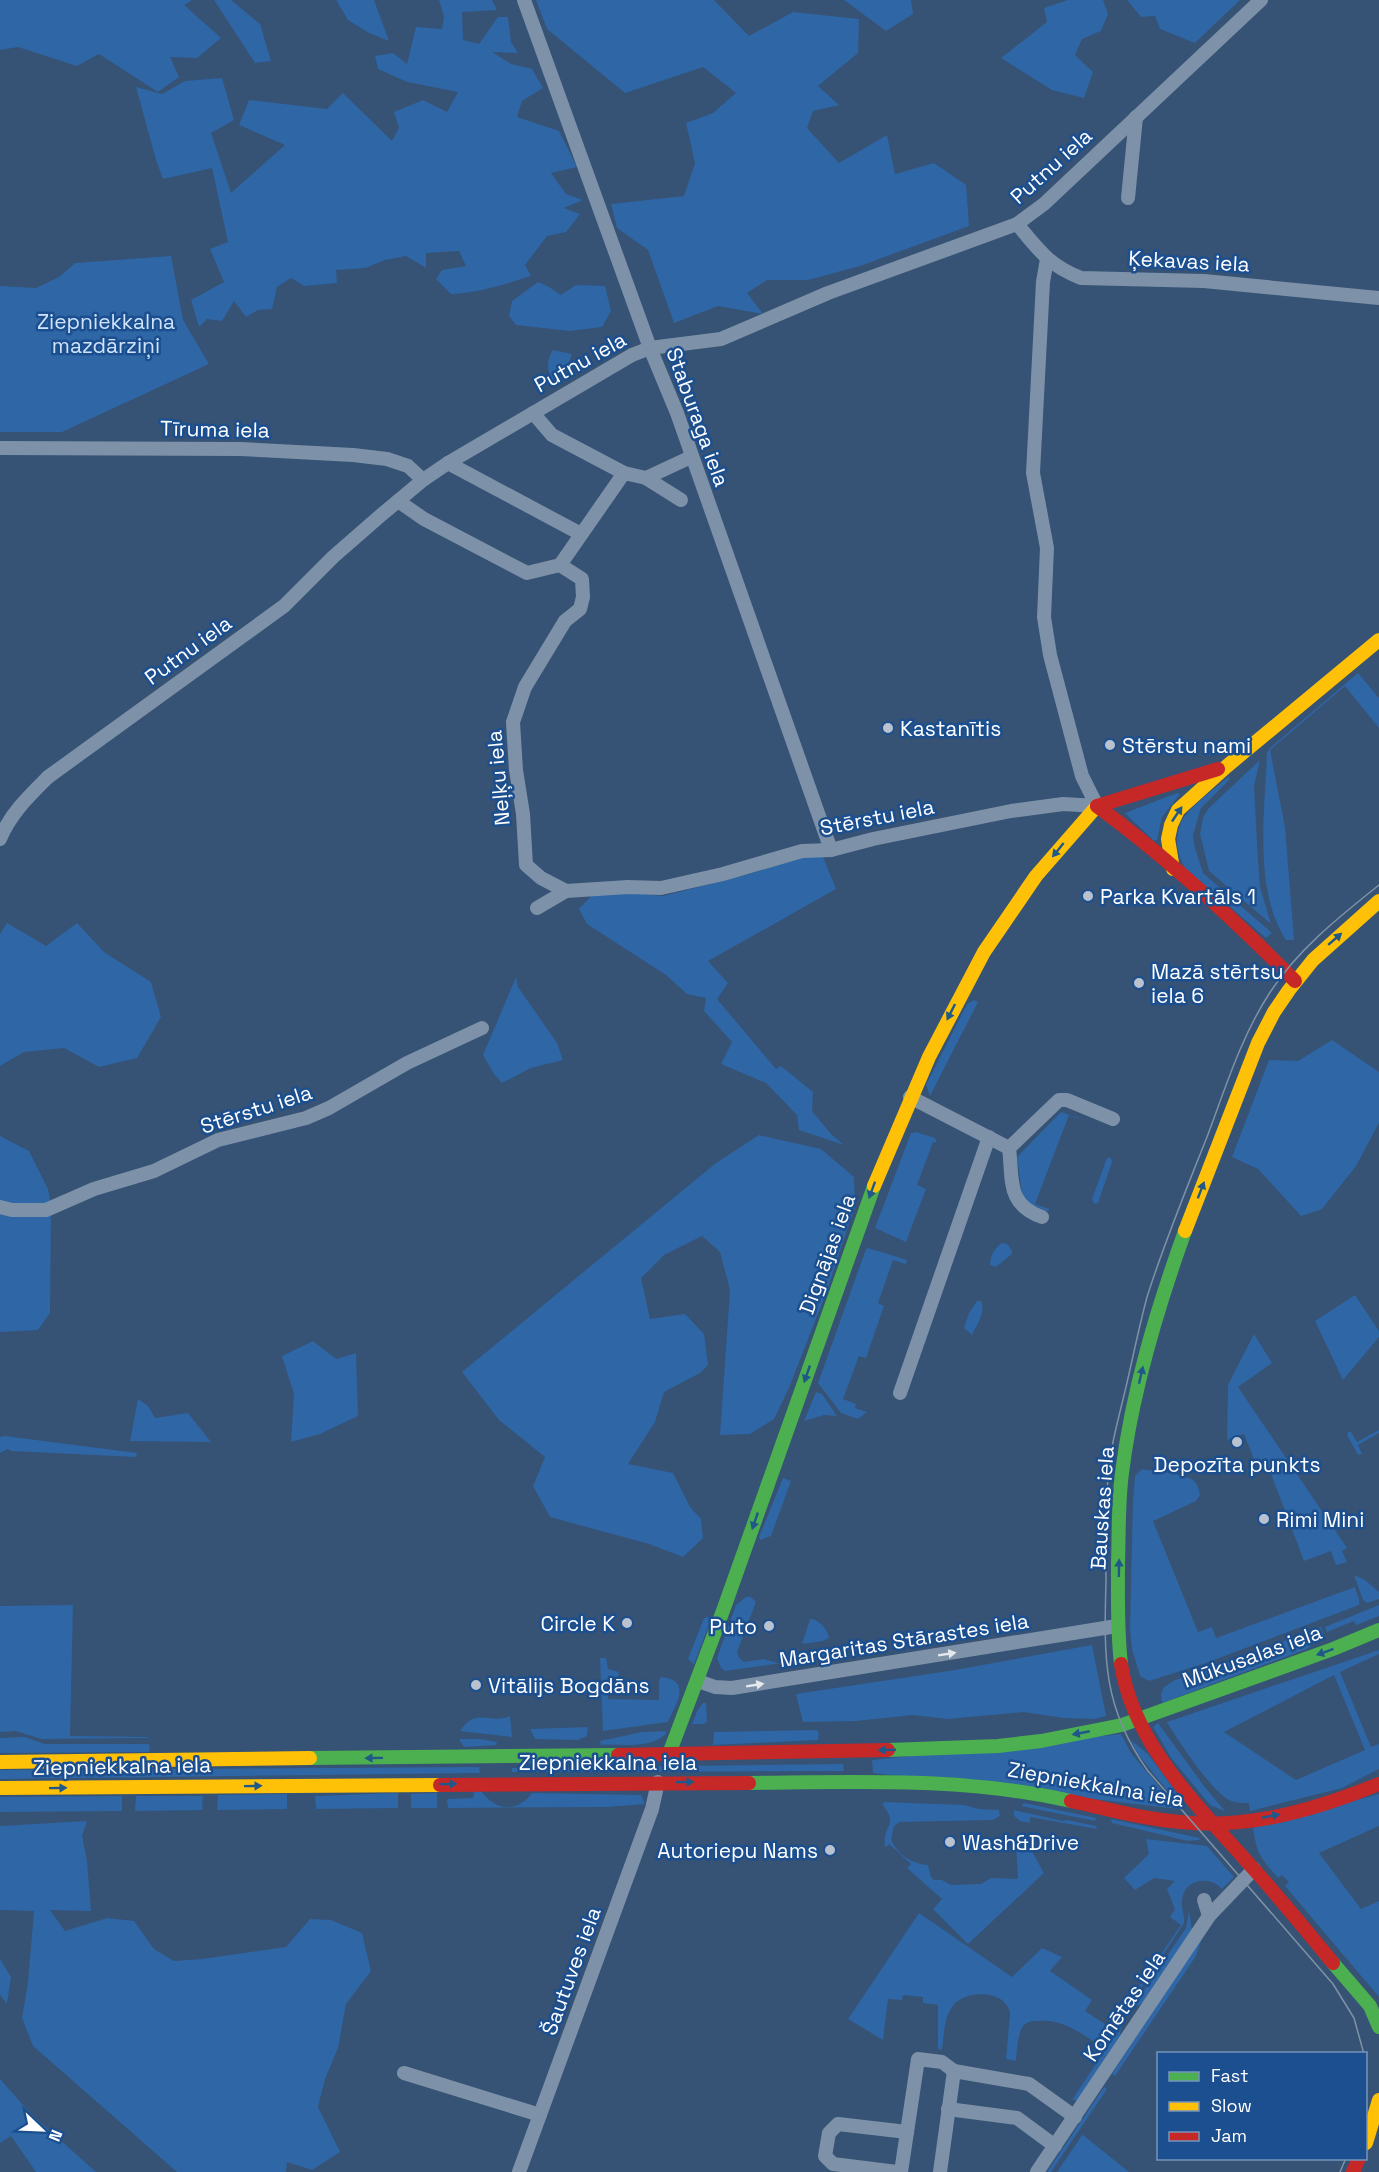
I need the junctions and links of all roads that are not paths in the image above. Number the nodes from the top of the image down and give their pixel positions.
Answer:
1 (524, 0) edge
2 (1261, 0) edge
3 (1136, 117) junction
4 (1128, 198) dead end
5 (1017, 224) junction
6 (1047, 259) junction
7 (1379, 298) edge
8 (650, 348) junction
9 (533, 412) junction
10 (0, 448) edge
11 (691, 457) junction
12 (448, 463) junction
13 (624, 473) junction
14 (646, 478) junction
15 (423, 480) junction
16 (681, 500) dead end
17 (398, 501) junction
18 (581, 534) junction
19 (560, 565) junction
20 (1379, 640) edge
21 (1227, 766) junction
22 (1097, 806) junction
23 (0, 839) edge
24 (831, 850) junction
25 (1173, 869) junction
26 (566, 891) junction
27 (1379, 901) edge
28 (537, 908) dead end
29 (1295, 981) junction
30 (482, 1028) dead end
31 (910, 1097) junction
32 (1113, 1119) dead end
33 (989, 1137) junction
34 (1009, 1148) junction
35 (0, 1207) edge
36 (1041, 1217) dead end
37 (900, 1393) dead end
38 (1117, 1626) junction
39 (1379, 1630) edge
40 (698, 1681) junction
41 (1138, 1720) junction
42 (850, 1752) junction
43 (669, 1754) junction
44 (496, 1756) junction
45 (0, 1762) edge
46 (658, 1782) junction
47 (852, 1782) junction
48 (498, 1783) junction
49 (1379, 1784) edge
50 (0, 1788) edge
51 (1213, 1822) junction
52 (1254, 1869) junction
53 (1204, 1900) dead end
54 (1209, 1916) junction
55 (1379, 2027) edge
56 (954, 2071) junction
57 (404, 2073) dead end
58 (1379, 2100) edge
59 (948, 2109) junction
60 (540, 2115) junction
61 (1075, 2117) junction
62 (907, 2132) junction
63 (1367, 2137) edge
64 (1055, 2146) junction
65 (519, 2172) edge
66 (899, 2172) edge
67 (940, 2172) edge
68 (1037, 2172) edge

1 - 8 street, Staburaga iela
2 - 3 street, Putnu iela
3 - 4 street
3 - 5 street, Putnu iela
5 - 6 street, Ķekavas iela
5 - 8 street, Putnu iela
6 - 7 street, Ķekavas iela
6 - 22 street
8 - 9 street, Putnu iela
8 - 11 street, Staburaga iela
9 - 12 street, Putnu iela
9 - 13 street
10 - 15 street, Tīruma iela
11 - 14 street
11 - 24 street, Staburaga iela
12 - 15 street, Putnu iela
12 - 18 street
13 - 14 street
13 - 18 street
14 - 16 street
15 - 17 street, Putnu iela
17 - 19 street
17 - 23 street, Putnu iela
18 - 19 street
19 - 26 street, Neļķu iela
20 - 21 main road, Stērstu iela
21 - 22 main road, Stērstu iela
25 -> 21 main road, Stērstu iela
22 - 24 street, Stērstu iela
22 - 25 main road
22 -> 31 main road, Dignājas iela
24 - 26 street, Stērstu iela
25 - 29 main road
26 - 28 street, Stērstu iela
29 -> 27 main road, Bauskas iela
38 -> 29 main road, Bauskas iela
30 - 35 street, Stērstu iela
31 - 33 street
31 -> 40 main road, Dignājas iela
32 - 34 street
33 - 34 street
33 - 37 street
34 - 36 street
40 -> 38 street, Margaritas Stārastes iela
38 - 41 main road, Bauskas iela
39 -> 41 main road, Mūkusalas iela
40 - 43 main road, Dignājas iela
41 -> 42 main road, Ziepniekkalna iela
41 - 51 main road, Bauskas iela
42 - 43 main road, Ziepniekkalna iela
42 - 47 main road
43 - 44 main road, Ziepniekkalna iela
44 -> 45 main road, Ziepniekkalna iela
44 - 48 main road
46 -> 47 main road, Ziepniekkalna iela
46 - 48 main road, Ziepniekkalna iela
46 - 60 street, Šautuves iela
47 - 51 main road, Ziepniekkalna iela
50 -> 48 main road, Ziepniekkalna iela
51 -> 49 main road
51 - 52 main road, Bauskas iela
52 - 54 street, Komētas iela
52 - 55 main road, Bauskas iela
53 - 54 street
54 - 61 street, Komētas iela
56 - 59 street
56 - 61 street
56 - 62 street
57 - 60 street
58 - 63 main road
59 - 64 street
59 - 67 street
60 - 65 street, Šautuves iela
61 - 64 street, Komētas iela
62 - 66 street
62 - 66 street
64 - 68 street, Komētas iela

